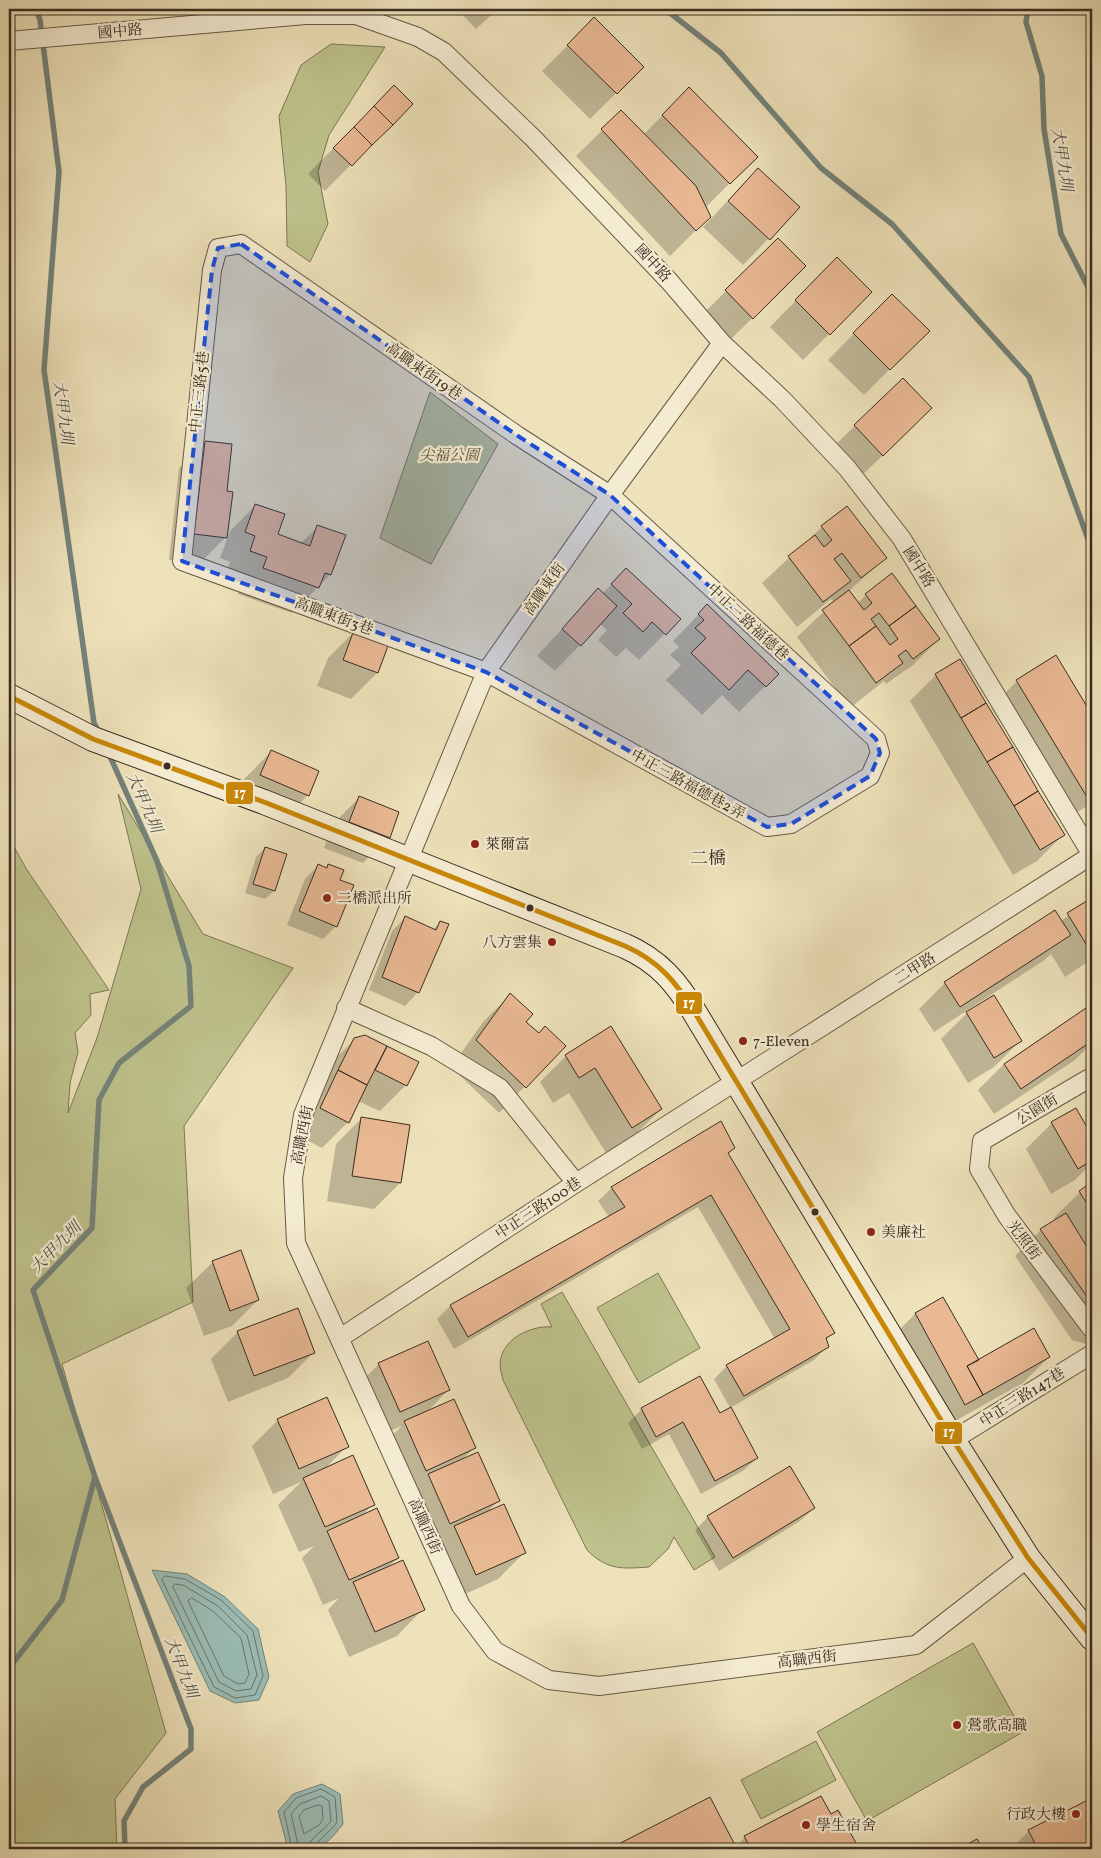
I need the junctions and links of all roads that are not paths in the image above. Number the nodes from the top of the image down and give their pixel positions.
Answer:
1 (9, 41) edge
2 (241, 244) joint
3 (722, 343) junction
4 (610, 495) junction
5 (182, 561) joint
6 (486, 672) junction
7 (11, 693) edge
8 (880, 753) joint
9 (1092, 855) edge
10 (407, 859) junction
11 (346, 1008) junction
12 (737, 1081) junction
13 (1092, 1081) edge
14 (982, 1142) joint
15 (576, 1183) junction
16 (1092, 1329) edge
17 (340, 1338) junction
18 (1092, 1354) edge
19 (952, 1440) junction
20 (1028, 1558) junction
21 (1092, 1638) edge

1 - 3 street, 國中路
2 - 4 street, 高職東街19巷
2 - 5 street, 中正三路5巷
3 - 4 street, 高職東街
3 - 9 street, 國中路
4 - 6 street, 高職東街
4 - 8 street, 中正三路福德巷
5 - 6 street, 高職東街3巷
6 - 8 street, 中正三路福德巷2弄
6 - 10 street, 高職東街
7 - 10 street
9 - 12 street, 二甲路
10 - 11 street, 高職西街
10 - 12 street
11 - 15 street
11 - 17 street, 高職西街
12 - 15 street, 中正三路100巷
12 - 19 street
13 - 14 street, 公園街
14 - 16 street, 光照街
15 - 17 street, 中正三路100巷
17 - 20 street, 高職西街
18 - 19 street, 中正三路147巷
19 - 20 street
20 - 21 street

